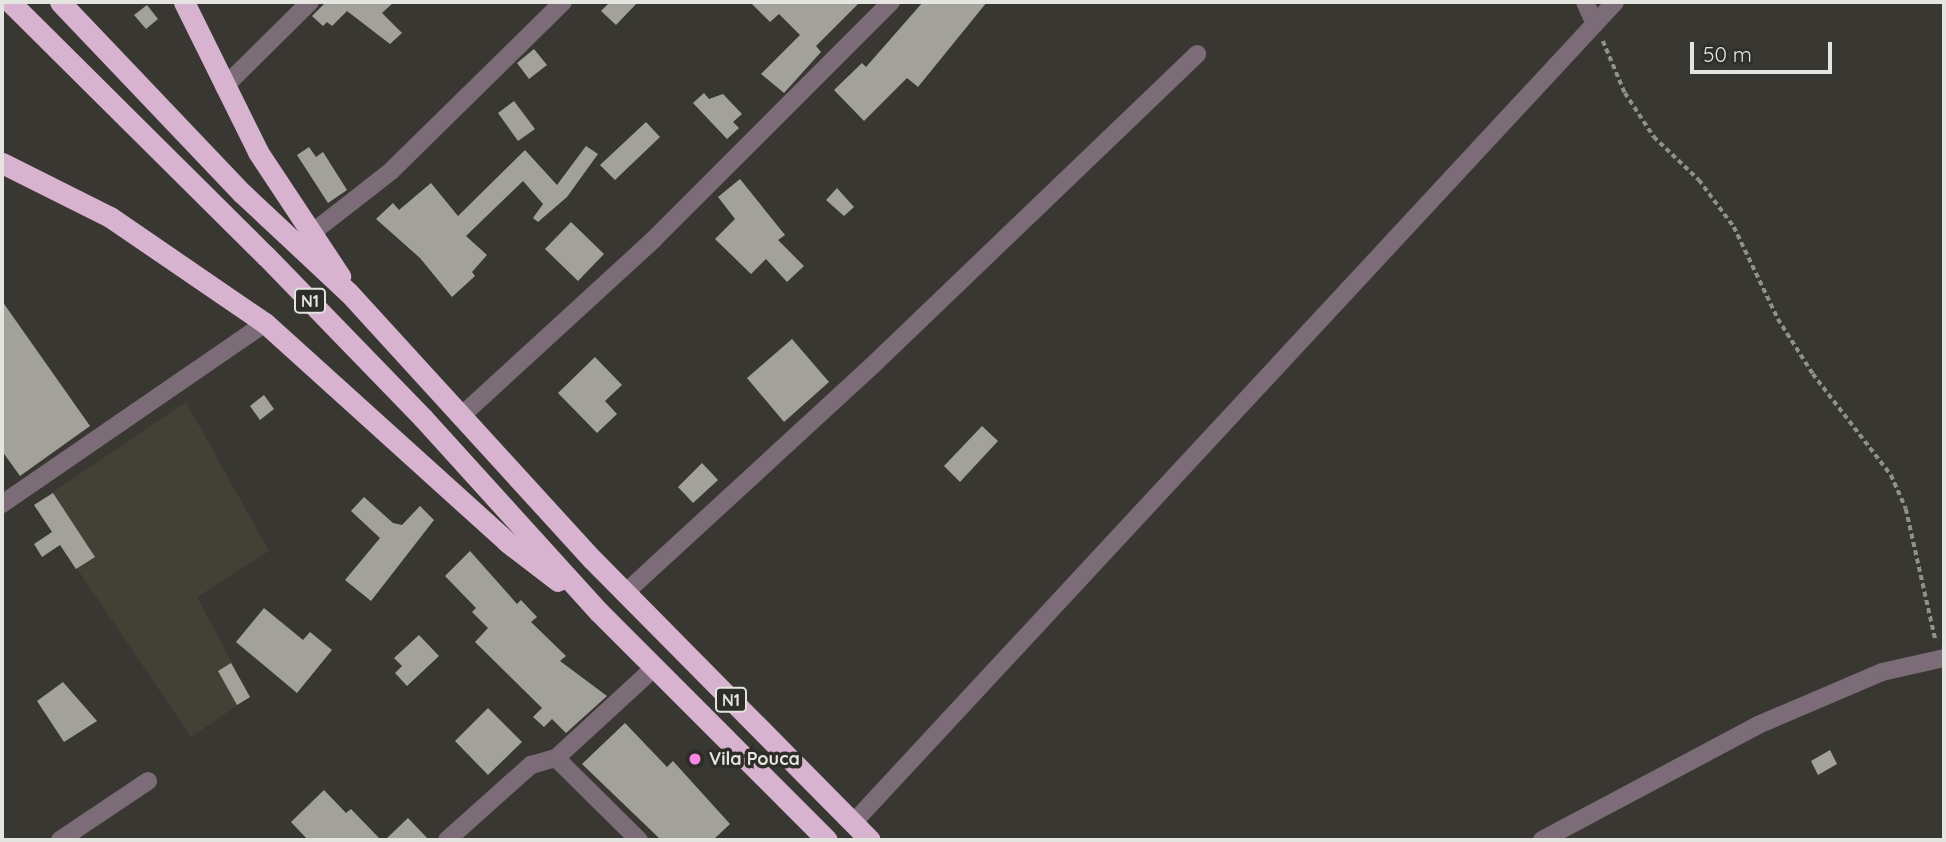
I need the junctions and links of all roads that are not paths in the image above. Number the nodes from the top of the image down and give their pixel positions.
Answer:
1 (10, 2) edge
2 (60, 2) edge
3 (184, 2) edge
4 (310, 2) edge
5 (564, 2) edge
6 (891, 2) edge
7 (1585, 2) edge
8 (1615, 2) edge
9 (1595, 24) junction
10 (1196, 54) dead end
11 (224, 87) junction
12 (2, 163) edge
13 (313, 232) junction
14 (349, 293) junction
15 (265, 323) junction
16 (460, 417) junction
17 (2, 503) edge
18 (625, 593) junction
19 (599, 612) junction
20 (1942, 658) edge
21 (655, 667) junction
22 (556, 758) junction
23 (148, 781) dead end
24 (853, 823) junction
25 (60, 840) edge
26 (447, 840) edge
27 (639, 840) edge
28 (827, 840) edge
29 (870, 840) edge
30 (1542, 840) edge

1 - 19 highway, N1
2 - 14 highway, N1
3 - 11 highway
4 - 11 street
5 - 13 street
6 - 16 street
7 - 9 street
8 - 9 street
9 - 24 street
10 - 18 street
11 - 13 highway
12 - 15 highway
13 - 14 highway
14 - 16 highway, N1
15 - 17 street
15 - 19 highway
16 - 18 highway, N1
18 - 24 highway, N1
19 - 21 highway, N1
20 - 30 street
21 - 22 street
21 - 28 highway, N1
22 - 26 street
22 - 27 street
23 - 25 street
24 - 29 highway, N1

